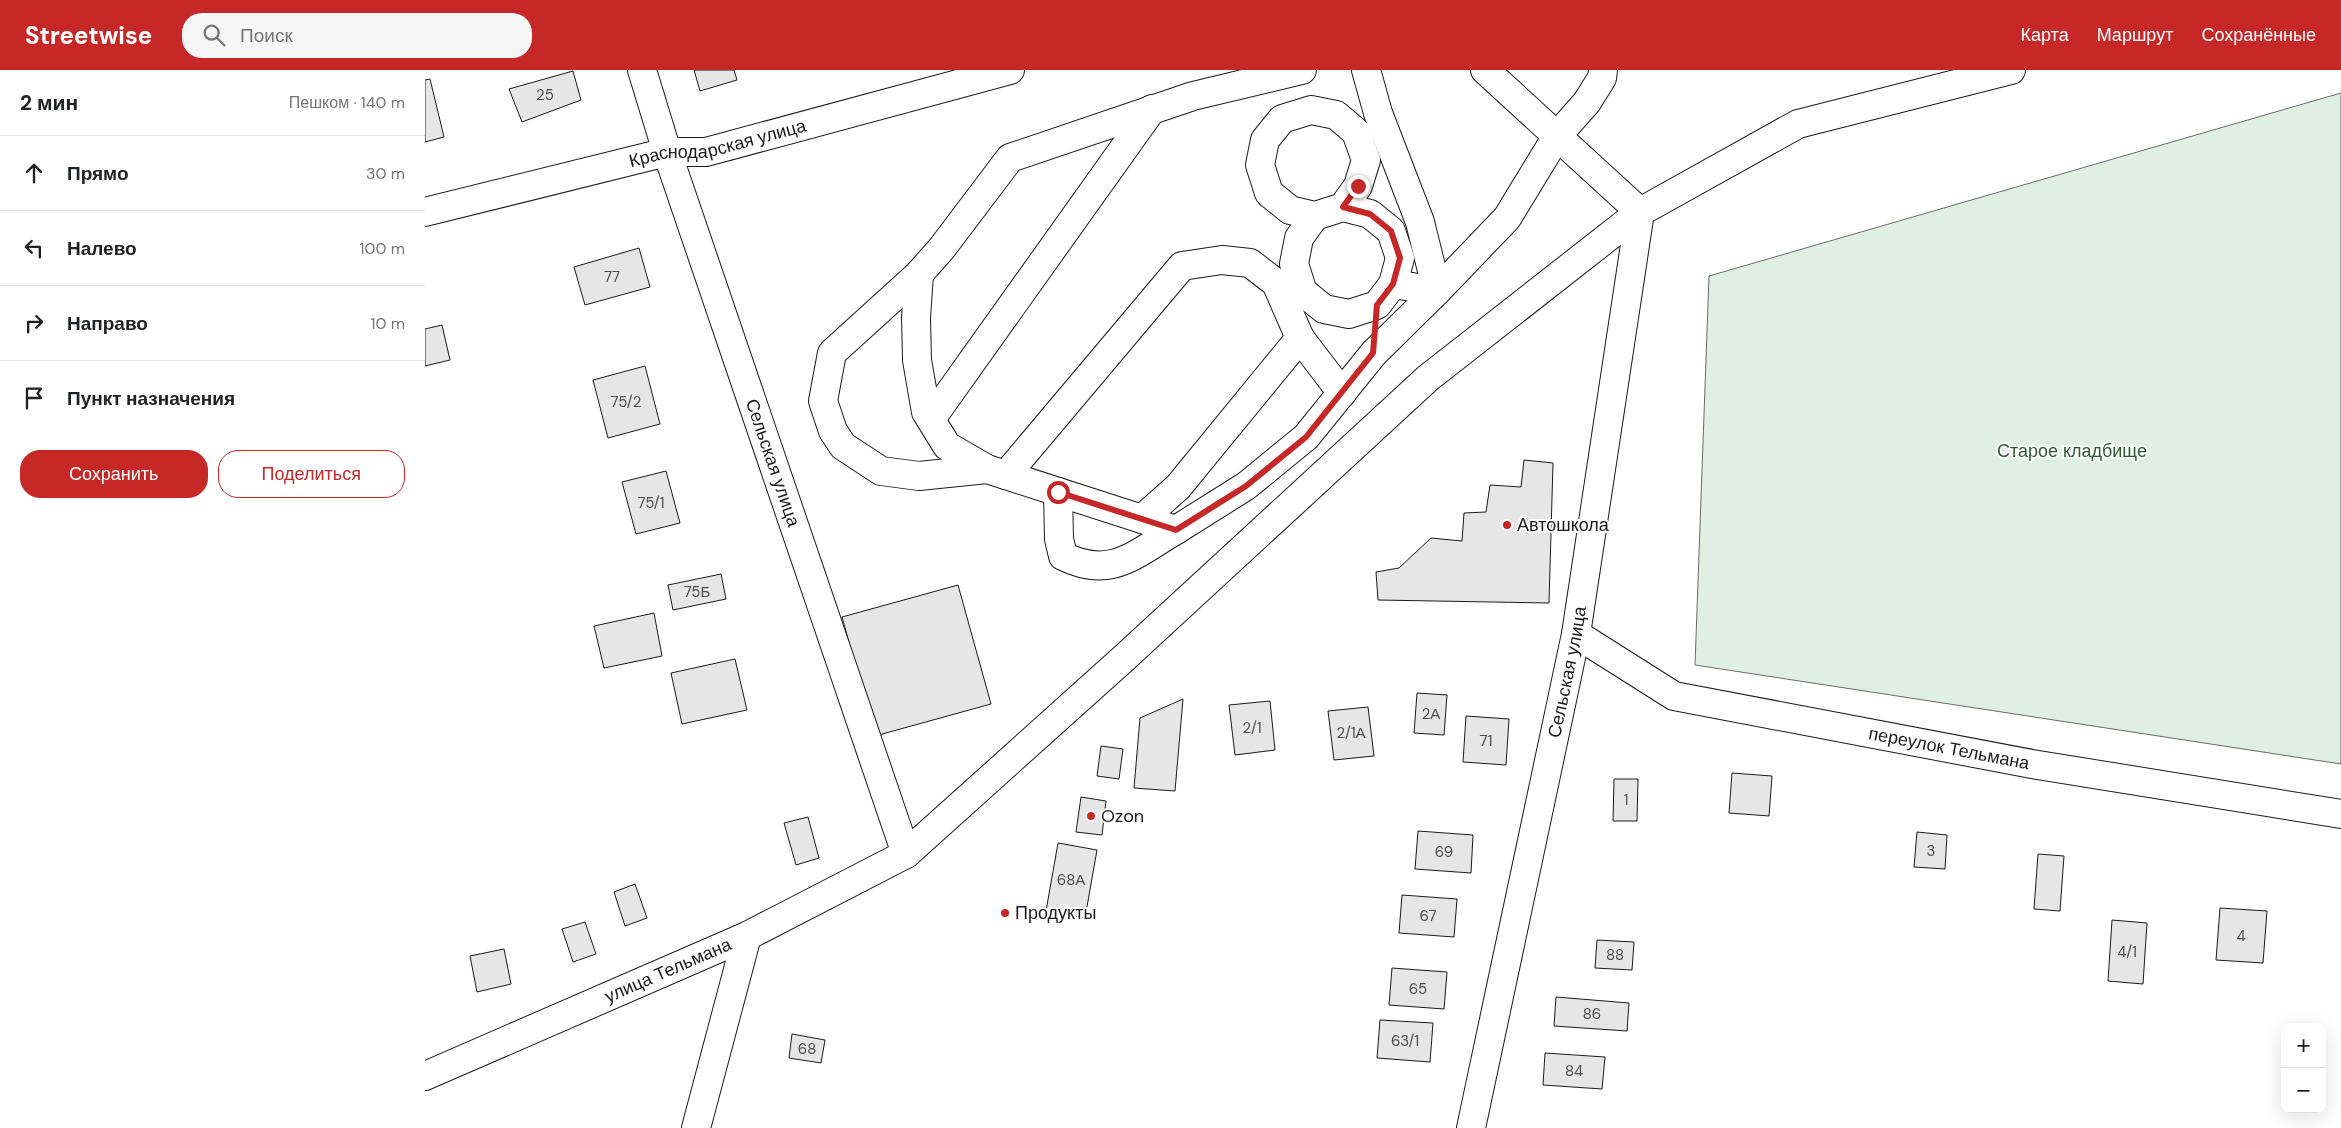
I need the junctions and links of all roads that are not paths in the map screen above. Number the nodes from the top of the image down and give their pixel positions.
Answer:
1 (641, 70) edge
2 (1010, 70) edge
3 (1302, 70) edge
4 (1366, 70) edge
5 (1485, 70) edge
6 (1603, 70) edge
7 (2011, 70) edge
8 (1152, 109) junction
9 (1557, 136) junction
10 (667, 152) junction
11 (1343, 207) junction
12 (425, 212) edge
13 (1640, 212) junction
14 (1315, 216) junction
15 (919, 274) junction
16 (1437, 291) junction
17 (1385, 295) junction
18 (1300, 338) junction
19 (1373, 353) junction
20 (1342, 393) junction
21 (931, 419) junction
22 (996, 472) junction
23 (1058, 492) junction
24 (1142, 519) junction
25 (1176, 530) junction
26 (1576, 634) junction
27 (2341, 814) edge
28 (906, 854) junction
29 (747, 936) junction
30 (425, 1076) edge
31 (696, 1128) edge
32 (1471, 1128) edge

1 - 10 street, Сельская улица
2 - 10 street, Краснодарская улица
3 - 8 street
4 - 16 street
5 - 9 street
6 - 9 street
7 - 13 street, улица Тельмана
8 - 15 street
8 - 21 street
9 - 13 street
9 - 16 street
10 - 12 street, Краснодарская улица
10 - 28 street, Сельская улица
11 - 14 street
11 - 14 street
11 - 17 street
13 - 26 street, Сельская улица
13 - 28 street, улица Тельмана
14 - 17 street
15 - 21 street
15 - 22 street
16 - 17 street
16 - 19 street
17 - 19 street
18 - 20 street
18 - 22 street
18 - 24 street
19 - 20 street
20 - 25 street
21 - 22 street
22 - 23 street
23 - 24 street
23 - 25 street
24 - 25 street
26 - 27 street, переулок Тельмана
26 - 32 street, Сельская улица
28 - 29 street, улица Тельмана
29 - 30 street, улица Тельмана
29 - 31 street

